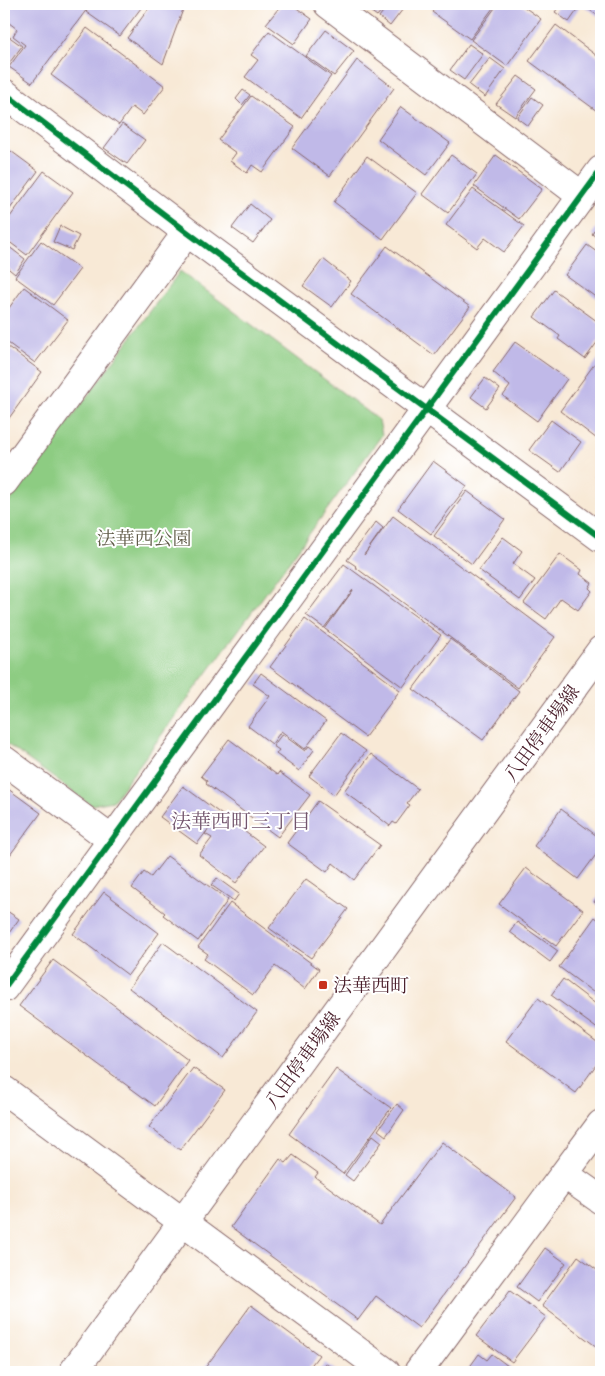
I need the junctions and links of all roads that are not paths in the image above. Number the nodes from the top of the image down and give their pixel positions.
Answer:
1 (328, 4) edge
2 (4, 93) edge
3 (601, 170) edge
4 (582, 196) junction
5 (187, 232) junction
6 (426, 410) junction
7 (13, 452) edge
8 (4, 482) edge
9 (601, 538) edge
10 (601, 650) edge
11 (4, 760) edge
12 (112, 840) junction
13 (4, 988) edge
14 (4, 1090) edge
15 (601, 1124) edge
16 (564, 1174) junction
17 (601, 1200) edge
18 (183, 1222) junction
19 (73, 1372) edge
20 (386, 1372) edge
21 (418, 1372) edge

1 - 4 street
2 - 5 street
3 - 4 street
4 - 6 street
5 - 6 street
5 - 7 street
6 - 9 street
6 - 12 street
7 - 8 street
10 - 18 street, 八田停車場線
11 - 12 street
12 - 13 street
14 - 18 street
15 - 16 street
16 - 17 street
16 - 21 street
18 - 19 street, 八田停車場線
18 - 20 street

